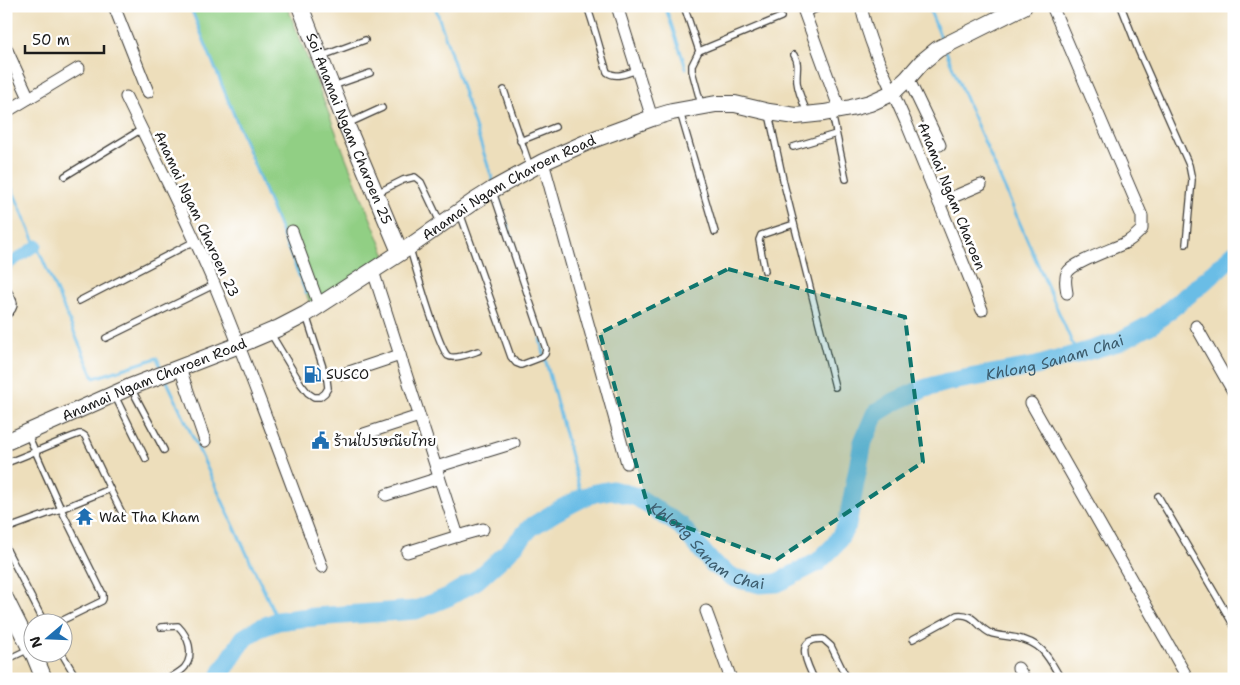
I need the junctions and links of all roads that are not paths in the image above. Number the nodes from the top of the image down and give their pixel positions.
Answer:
1 (114, 6) edge
2 (300, 6) edge
3 (587, 6) edge
4 (617, 6) edge
5 (684, 6) edge
6 (823, 6) edge
7 (861, 6) edge
8 (1052, 6) edge
9 (1121, 6) edge
10 (1019, 7) edge
11 (804, 10) edge
12 (782, 18) dead end
13 (365, 40) dead end
14 (6, 48) edge
15 (700, 51) junction
16 (794, 55) dead end
17 (320, 57) junction
18 (79, 68) dead end
19 (637, 70) junction
20 (370, 73) dead end
21 (908, 78) junction
22 (331, 87) junction
23 (504, 90) dead end
24 (148, 92) dead end
25 (892, 93) junction
26 (126, 96) dead end
27 (29, 98) junction
28 (701, 106) junction
29 (382, 108) dead end
30 (679, 110) junction
31 (836, 111) junction
32 (6, 112) edge
33 (769, 112) junction
34 (807, 114) junction
35 (652, 118) junction
36 (346, 124) junction
37 (555, 127) dead end
38 (142, 129) junction
39 (836, 134) junction
40 (520, 140) junction
41 (940, 145) dead end
42 (793, 148) dead end
43 (536, 166) junction
44 (65, 176) dead end
45 (846, 179) dead end
46 (981, 185) dead end
47 (492, 190) junction
48 (375, 194) junction
49 (939, 203) junction
50 (460, 211) junction
51 (441, 224) junction
52 (794, 224) junction
53 (292, 231) dead end
54 (715, 232) dead end
55 (195, 241) junction
56 (1186, 244) dead end
57 (405, 249) junction
58 (372, 271) junction
59 (765, 271) dead end
60 (214, 285) junction
61 (6, 288) edge
62 (1068, 293) dead end
63 (79, 301) dead end
64 (313, 310) junction
65 (982, 310) dead end
66 (6, 316) edge
67 (1196, 326) dead end
68 (270, 332) junction
69 (106, 338) dead end
70 (239, 345) junction
71 (478, 352) dead end
72 (400, 355) junction
73 (169, 372) junction
74 (343, 374) dead end
75 (130, 387) junction
76 (835, 387) dead end
77 (1234, 393) edge
78 (114, 394) junction
79 (1031, 403) dead end
80 (419, 416) junction
81 (27, 433) junction
82 (364, 434) dead end
83 (205, 441) dead end
84 (6, 442) edge
85 (514, 443) dead end
86 (164, 450) dead end
87 (36, 452) junction
88 (146, 459) dead end
89 (6, 463) edge
90 (627, 463) dead end
91 (437, 472) junction
92 (110, 489) junction
93 (386, 495) dead end
94 (1158, 496) dead end
95 (61, 509) junction
96 (122, 513) dead end
97 (6, 529) edge
98 (483, 529) dead end
99 (458, 536) junction
100 (6, 548) edge
101 (407, 552) dead end
102 (322, 567) dead end
103 (6, 600) edge
104 (706, 611) dead end
105 (39, 612) edge
106 (72, 616) edge
107 (1234, 626) edge
108 (161, 627) dead end
109 (22, 629) edge
110 (913, 639) dead end
111 (22, 651) edge
112 (6, 660) edge
113 (37, 662) edge
114 (67, 662) edge
115 (1018, 668) dead end
116 (44, 679) edge
117 (77, 679) edge
118 (168, 679) edge
119 (731, 679) edge
120 (814, 679) edge
121 (847, 679) edge
122 (1025, 679) edge
123 (1061, 679) edge
124 (1188, 679) edge

1 - 24 street
2 - 17 street, Soi Anamai Ngam Charoen 25
3 - 19 lane
4 - 19 street
5 - 15 lane
6 - 11 lane
7 - 25 street, Anamai Ngam Charoen
8 - 62 street
9 - 56 lane
10 - 21 street, Anamai Ngam Charoen Road
11 - 31 street
12 - 15 lane
13 - 17 lane
14 - 27 street
15 - 28 lane
16 - 34 lane
17 - 22 street, Soi Anamai Ngam Charoen 25
18 - 27 street
19 - 35 street
20 - 22 lane
21 - 25 street, Anamai Ngam Charoen Road
21 - 41 street
22 - 36 street, Soi Anamai Ngam Charoen 25
23 - 40 lane
25 - 31 street, Anamai Ngam Charoen Road
25 - 49 street, Anamai Ngam Charoen
26 - 38 street, Anamai Ngam Charoen 23
27 - 32 street
28 - 30 street, Anamai Ngam Charoen Road
28 - 33 street, Anamai Ngam Charoen Road
29 - 36 lane
30 - 35 street, Anamai Ngam Charoen Road
30 - 54 lane
31 - 34 street, Anamai Ngam Charoen Road
31 - 39 lane
33 - 34 street, Anamai Ngam Charoen Road
33 - 52 lane
35 - 43 street, Anamai Ngam Charoen Road
36 - 48 street, Soi Anamai Ngam Charoen 25
37 - 40 lane
38 - 44 lane
38 - 55 street, Anamai Ngam Charoen 23
39 - 42 lane
39 - 45 lane
40 - 43 lane
43 - 47 street, Anamai Ngam Charoen Road
43 - 90 street
46 - 49 street
47 - 50 street, Anamai Ngam Charoen Road
47 - 50 lane
48 - 51 lane
48 - 57 street, Soi Anamai Ngam Charoen 25
49 - 65 street, Anamai Ngam Charoen
50 - 51 street, Anamai Ngam Charoen Road
51 - 57 street, Anamai Ngam Charoen Road
52 - 59 lane
52 - 76 lane
53 - 64 street
55 - 60 street, Anamai Ngam Charoen 23
55 - 63 lane
57 - 58 street, Anamai Ngam Charoen Road
57 - 71 lane
58 - 64 street, Anamai Ngam Charoen Road
58 - 72 street
60 - 69 lane
60 - 70 street, Anamai Ngam Charoen 23
61 - 66 lane
64 - 68 street, Anamai Ngam Charoen Road
64 - 68 lane
67 - 77 street
68 - 70 street, Anamai Ngam Charoen Road
70 - 73 street, Anamai Ngam Charoen Road
70 - 102 street, Anamai Ngam Charoen 23
72 - 74 street
72 - 80 street
73 - 75 street, Anamai Ngam Charoen Road
73 - 83 street
75 - 78 street, Anamai Ngam Charoen Road
75 - 86 lane
78 - 81 street, Anamai Ngam Charoen Road
78 - 88 lane
79 - 124 street
80 - 82 street
80 - 91 street
81 - 84 street, Anamai Ngam Charoen Road
81 - 87 lane
85 - 91 street
87 - 89 lane
87 - 92 lane
87 - 95 lane
91 - 93 street
91 - 99 street
92 - 95 lane
92 - 96 lane
94 - 107 lane
95 - 97 lane
95 - 106 lane
98 - 99 street
99 - 101 street
100 - 105 lane
103 - 109 street
104 - 119 street
108 - 118 lane
110 - 123 lane
111 - 112 lane
113 - 116 street
114 - 117 lane
115 - 122 street
120 - 121 lane

